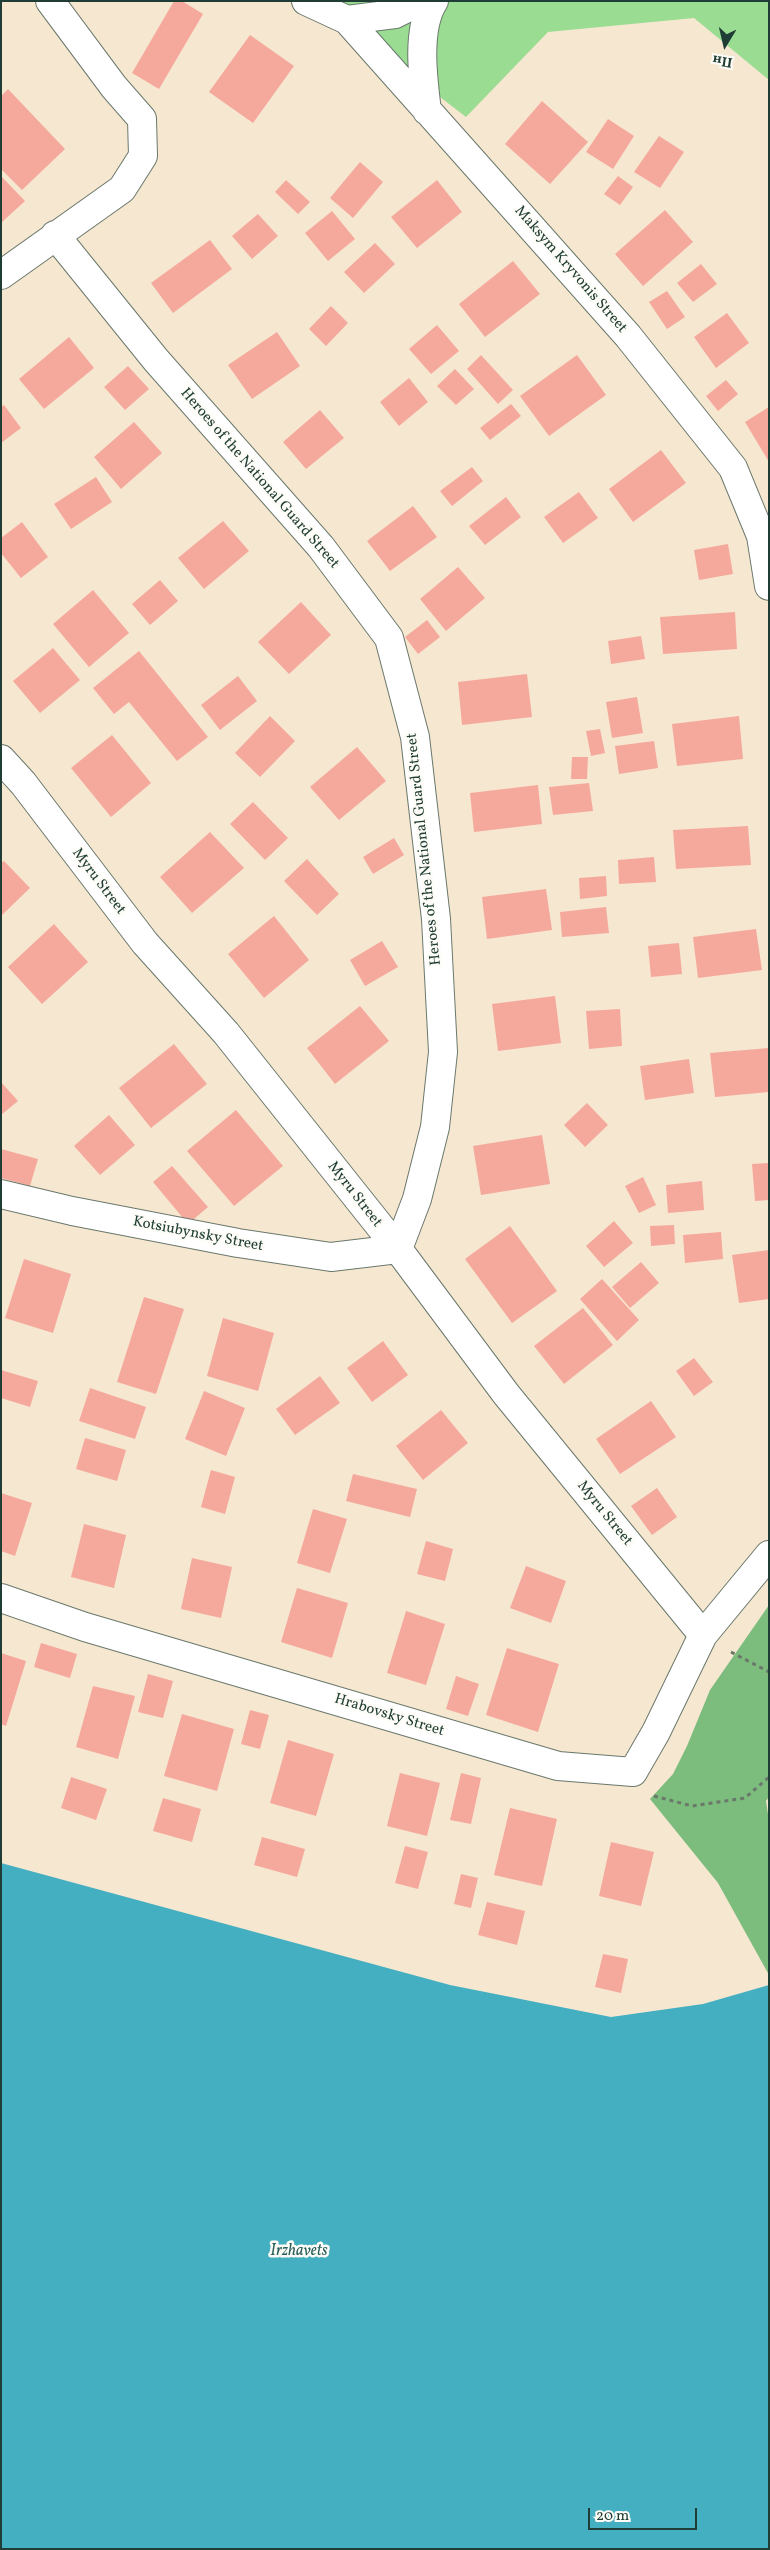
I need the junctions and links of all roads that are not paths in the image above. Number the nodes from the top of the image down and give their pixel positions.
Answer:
1 (50, 1) edge
2 (306, 1) edge
3 (421, 1) edge
4 (434, 1) edge
5 (347, 20) junction
6 (427, 111) junction
7 (55, 235) junction
8 (1, 275) edge
9 (769, 586) edge
10 (1, 759) edge
11 (1, 1194) edge
12 (398, 1250) junction
13 (769, 1555) edge
14 (1, 1598) edge
15 (703, 1635) junction

1 - 7 street
2 - 5 street, Maksym Kryvonis Street
3 - 5 street
4 - 6 street
5 - 6 street, Maksym Kryvonis Street
6 - 9 street, Maksym Kryvonis Street
7 - 8 street
7 - 12 street, Heroes of the National Guard Street
10 - 12 street, Myru Street
11 - 12 street, Kotsiubynsky Street
12 - 15 street, Myru Street
13 - 15 street
14 - 15 street, Hrabovsky Street

